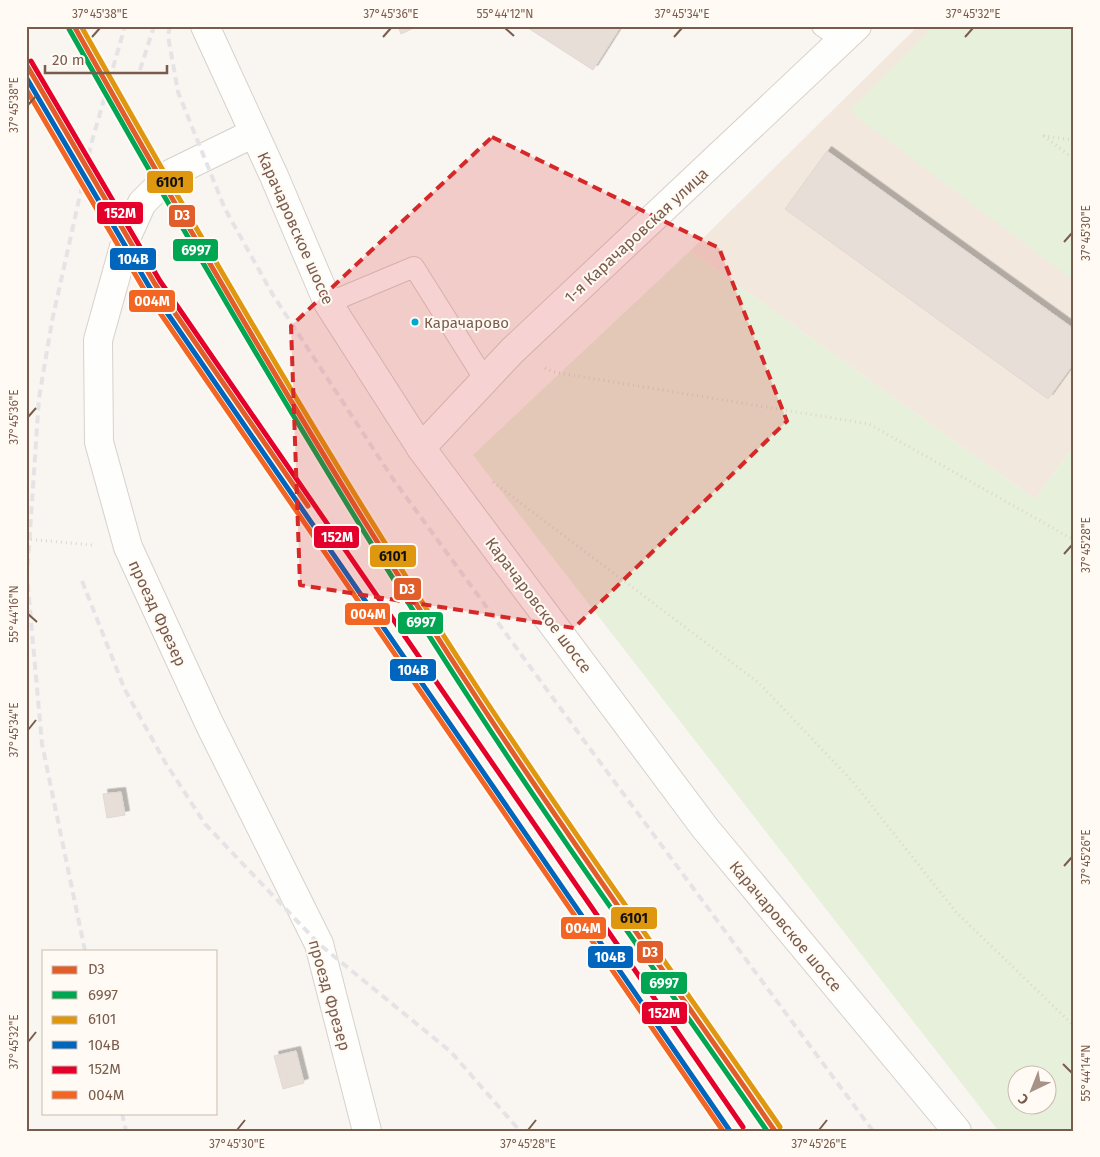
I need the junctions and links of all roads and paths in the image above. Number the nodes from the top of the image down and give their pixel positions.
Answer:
1 (205, 26) edge
2 (840, 31) edge
3 (254, 133) junction
4 (1074, 140) edge
5 (1074, 159) edge
6 (328, 304) junction
7 (512, 350) junction
8 (485, 380) junction
9 (421, 448) junction
10 (485, 476) dead end
11 (26, 539) edge
12 (1074, 540) edge
13 (128, 547) junction
14 (1074, 1026) edge
15 (366, 1131) edge
16 (957, 1131) edge

1 - 3 street, Карачаровское шоссе
2 - 7 street, 1-я Карачаровская улица
3 - 6 street, Карачаровское шоссе
3 - 13 street, проезд Фрезер
4 - 5 path
6 - 8 lane
6 - 9 street, Карачаровское шоссе
7 - 8 street, 1-я Карачаровская улица
7 - 12 path
8 - 9 street, 1-я Карачаровская улица
9 - 16 street, Карачаровское шоссе
10 - 14 path
11 - 13 path
13 - 15 street, проезд Фрезер

